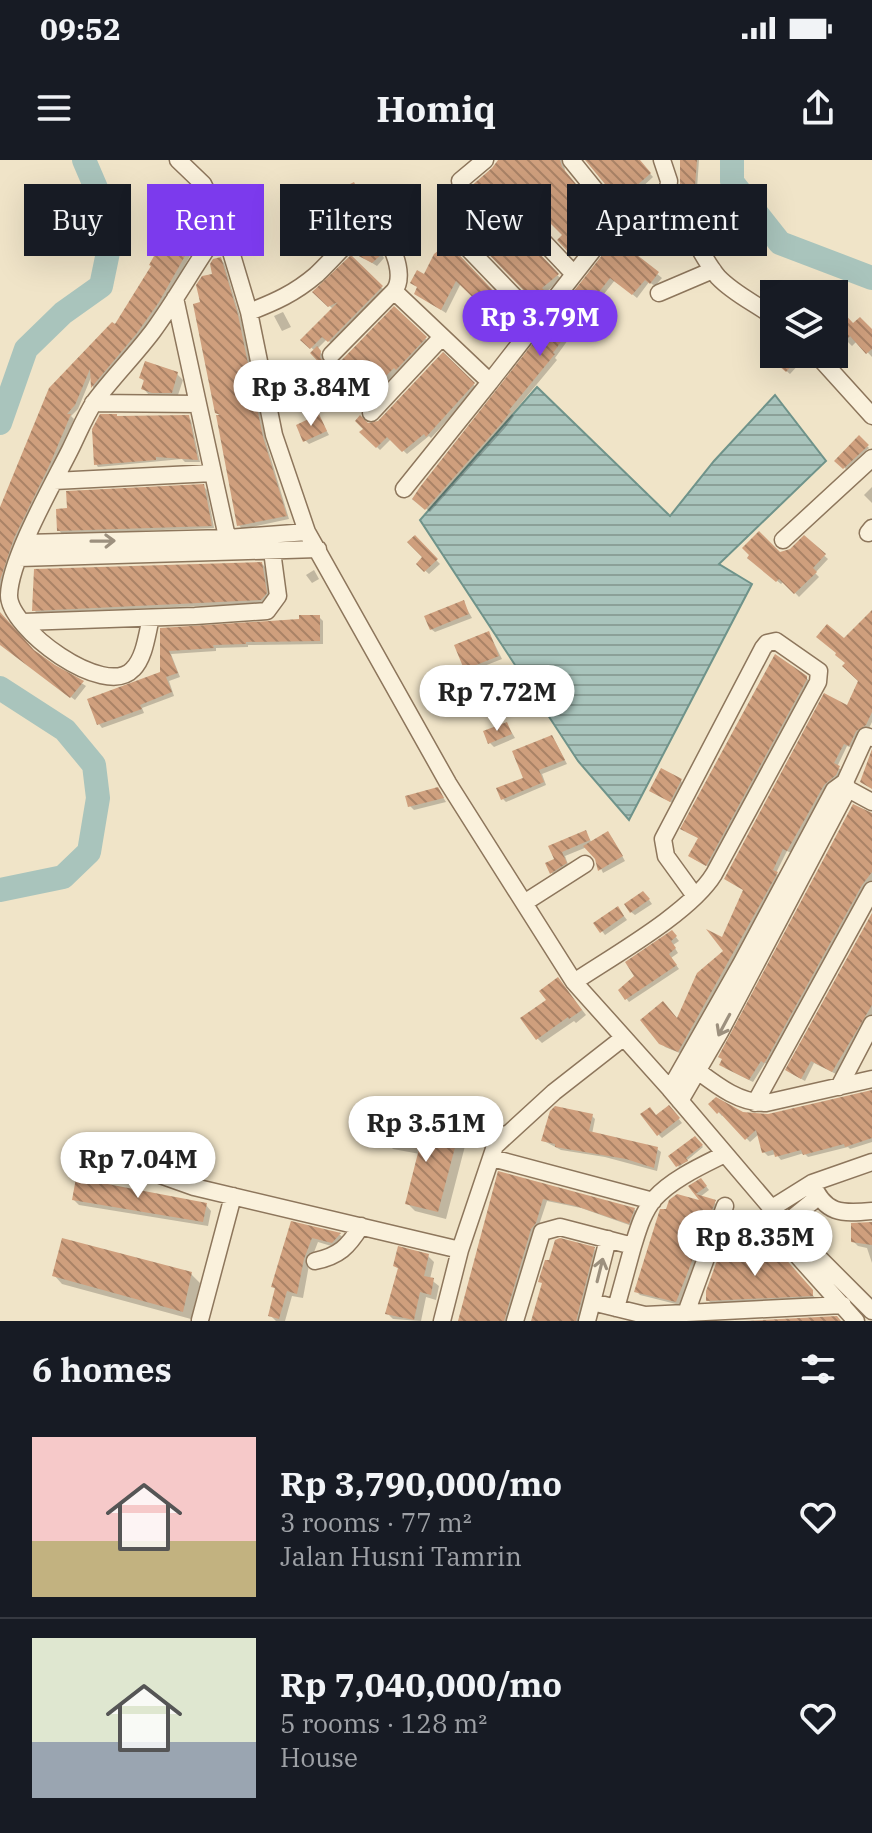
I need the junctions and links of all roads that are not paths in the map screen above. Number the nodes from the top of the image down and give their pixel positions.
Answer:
1 (178, 160) edge
2 (485, 160) edge
3 (571, 160) edge
4 (662, 160) edge
5 (460, 181) dead end
6 (203, 184) edge
7 (590, 184) edge
8 (669, 184) edge
9 (551, 250) edge
10 (200, 256) edge
11 (232, 256) edge
12 (475, 256) edge
13 (587, 256) edge
14 (704, 256) edge
15 (713, 270) junction
16 (573, 273) junction
17 (394, 291) junction
18 (659, 293) dead end
19 (175, 298) junction
20 (760, 308) edge
21 (249, 312) junction
22 (538, 321) junction
23 (441, 338) junction
24 (331, 355) dead end
25 (829, 368) edge
26 (490, 382) junction
27 (93, 403) junction
28 (198, 404) junction
29 (371, 413) dead end
30 (872, 416) edge
31 (872, 458) edge
32 (213, 473) junction
33 (54, 481) junction
34 (404, 489) dead end
35 (307, 532) junction
36 (783, 540) dead end
37 (229, 545) junction
38 (318, 549) junction
39 (22, 551) junction
40 (272, 551) junction
41 (151, 618) junction
42 (23, 622) junction
43 (870, 732) edge
44 (843, 787) junction
45 (872, 802) edge
46 (585, 864) dead end
47 (695, 896) junction
48 (870, 897) edge
49 (524, 903) junction
50 (574, 982) junction
51 (872, 1024) edge
52 (623, 1038) junction
53 (691, 1067) junction
54 (872, 1079) edge
55 (839, 1087) junction
56 (675, 1095) junction
57 (755, 1103) junction
58 (389, 1116) dead end
59 (505, 1135) junction
60 (725, 1154) junction
61 (492, 1158) junction
62 (872, 1162) edge
63 (132, 1165) dead end
64 (815, 1190) junction
65 (233, 1196) junction
66 (653, 1201) junction
67 (725, 1206) dead end
68 (772, 1208) junction
69 (872, 1211) edge
70 (785, 1224) junction
71 (361, 1226) junction
72 (608, 1239) junction
73 (713, 1239) junction
74 (633, 1246) junction
75 (460, 1250) junction
76 (315, 1261) dead end
77 (592, 1302) junction
78 (843, 1305) junction
79 (616, 1308) junction
80 (872, 1311) edge
81 (686, 1313) junction
82 (706, 1316) edge
83 (200, 1320) edge
84 (442, 1321) edge
85 (515, 1321) edge
86 (587, 1321) edge
87 (856, 1321) edge

1 - 6 street
2 - 5 street
3 - 7 street
4 - 8 street
9 - 16 street
10 - 19 street
11 - 21 street
12 - 22 street
13 - 16 street
14 - 15 street
15 - 18 street
15 - 20 street
16 - 22 street
17 - 21 street
17 - 23 street
17 - 24 street
19 - 27 street
19 - 28 street
21 - 35 street
22 - 26 street
23 - 26 street
23 - 29 street
25 - 30 street
26 - 34 street
27 - 28 street
27 - 33 street
28 - 32 street
31 - 36 street
32 - 33 street
32 - 37 street
33 - 39 street
35 - 37 street
35 - 38 street
37 - 39 street
37 - 40 street
38 - 40 street
38 - 49 street
39 - 42 street
40 - 41 street
41 - 42 street
41 - 42 street
43 - 44 street
44 - 45 street
44 - 53 street
46 - 49 street
47 - 47 street
47 - 50 street
48 - 57 street
49 - 50 street
50 - 52 street
51 - 55 street
52 - 56 street
52 - 59 street
53 - 56 street
53 - 57 street
54 - 55 street
55 - 57 street
56 - 60 street
58 - 59 street
59 - 61 street
60 - 66 street
60 - 68 street
61 - 66 street
61 - 75 street
62 - 64 street
63 - 65 street
64 - 68 street
64 - 69 street
64 - 70 street
65 - 71 street
65 - 83 street
66 - 74 street
67 - 73 street
68 - 70 street
70 - 80 street
71 - 75 street
71 - 76 street
72 - 74 street
77 -> 72 street
72 - 85 street
73 - 78 street
73 - 81 street
74 - 79 street
75 - 84 street
77 - 79 street
77 - 86 street
78 - 82 street
78 - 87 street
79 - 81 street
81 - 82 street

